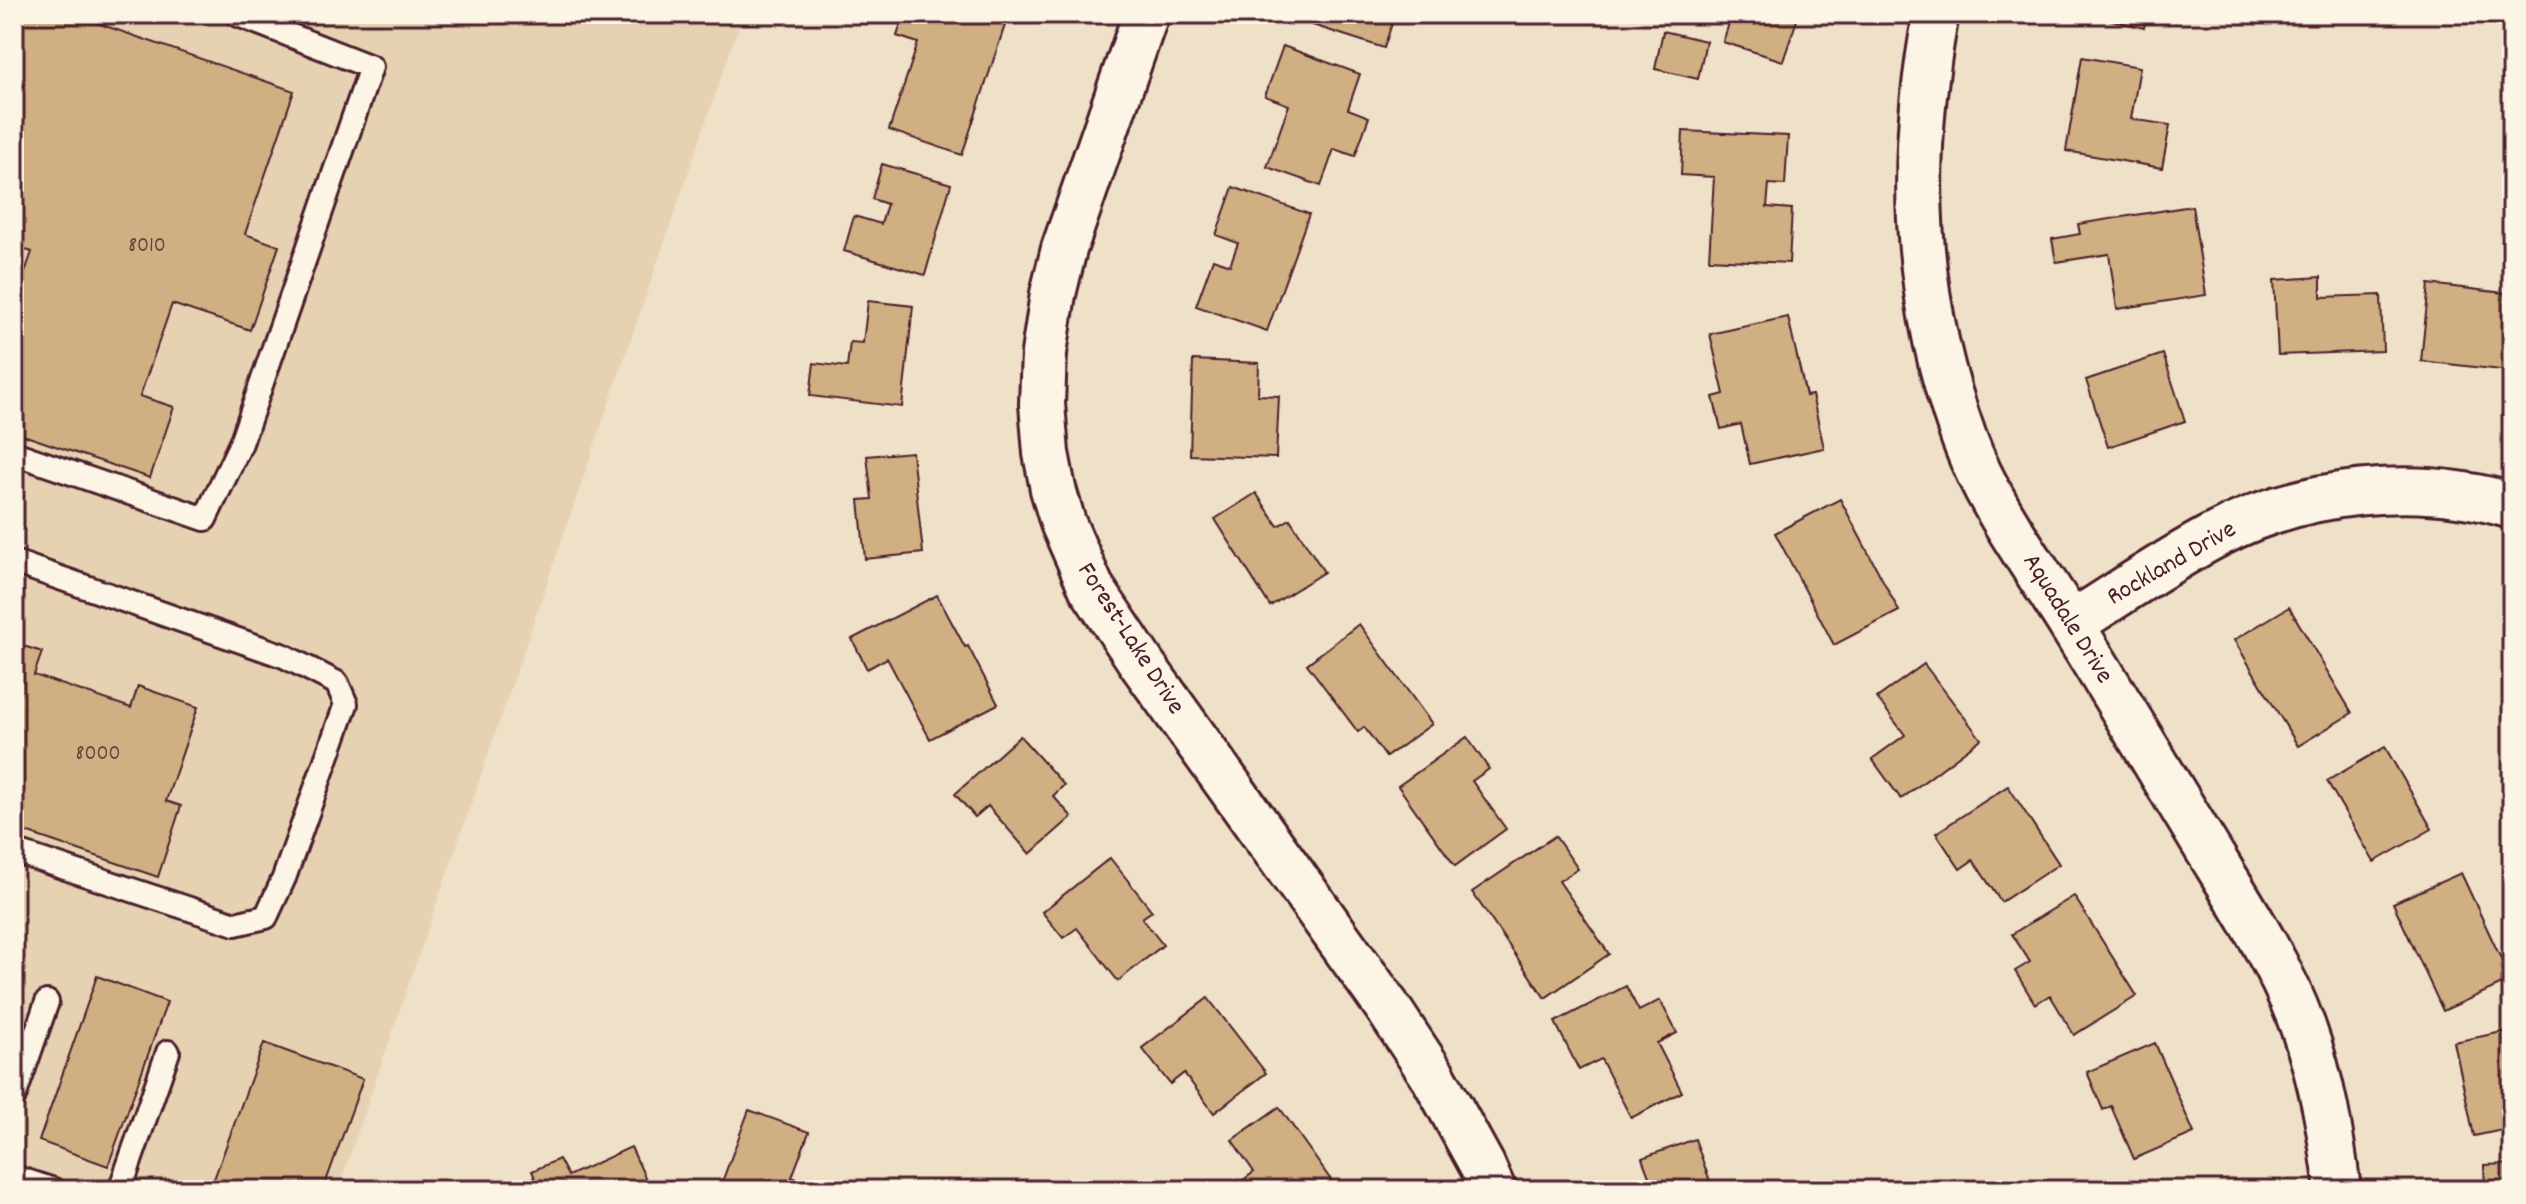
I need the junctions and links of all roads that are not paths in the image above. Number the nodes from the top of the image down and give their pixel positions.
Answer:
1 (236, 14) edge
2 (1146, 14) edge
3 (1936, 14) edge
4 (14, 453) edge
5 (2512, 506) edge
6 (14, 562) edge
7 (2071, 624) junction
8 (14, 851) edge
9 (47, 1002) dead end
10 (168, 1052) dead end
11 (14, 1097) edge
12 (14, 1177) edge
13 (54, 1190) edge
14 (120, 1190) edge
15 (1493, 1190) edge
16 (2338, 1190) edge

1 - 4 lane
2 - 15 street, Forest-Lake Drive
3 - 7 street, Aquadale Drive
5 - 7 street, Rockland Drive
6 - 8 lane
7 - 16 street, Aquadale Drive
9 - 11 lane
10 - 14 lane
12 - 13 lane

